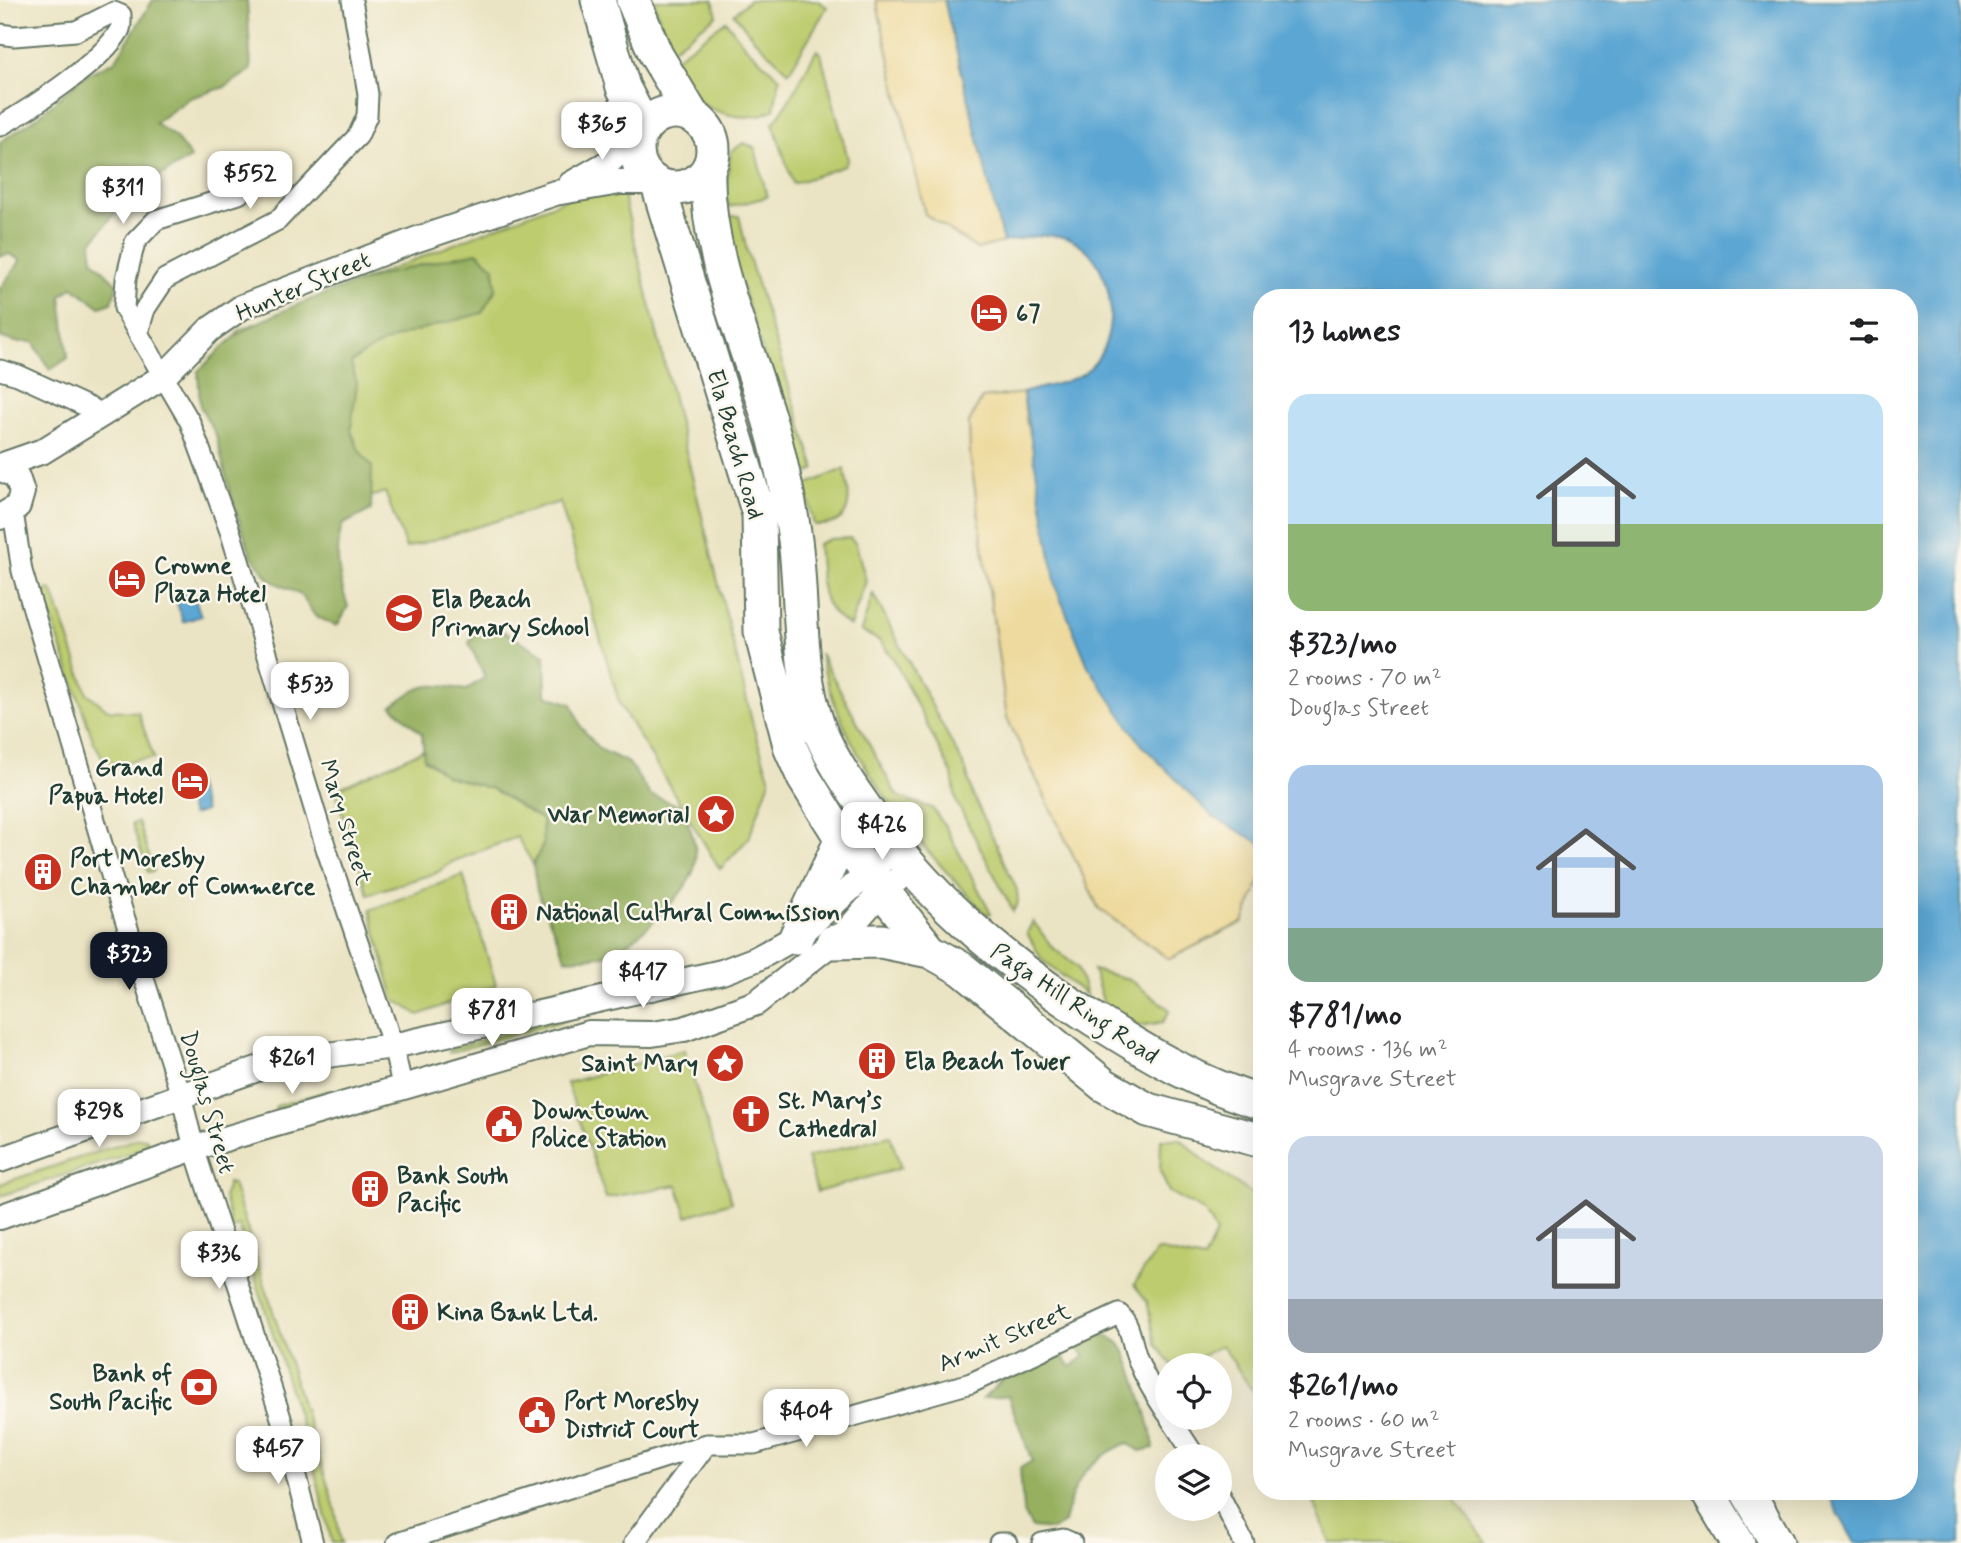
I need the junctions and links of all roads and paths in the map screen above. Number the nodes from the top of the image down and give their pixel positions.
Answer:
1 (352, 0) edge
2 (598, 0) edge
3 (633, 0) edge
4 (0, 34) edge
5 (692, 115) junction
6 (0, 126) edge
7 (643, 130) junction
8 (708, 170) junction
9 (656, 183) junction
10 (555, 193) junction
11 (239, 194) dead end
12 (138, 333) junction
13 (0, 370) edge
14 (164, 376) junction
15 (101, 413) junction
16 (43, 451) junction
17 (0, 467) edge
18 (21, 484) junction
19 (7, 515) edge
20 (842, 839) junction
21 (902, 860) junction
22 (875, 883) junction
23 (796, 937) junction
24 (833, 942) junction
25 (939, 955) junction
26 (618, 996) junction
27 (623, 1031) junction
28 (393, 1045) junction
29 (1174, 1070) junction
30 (403, 1089) junction
31 (181, 1095) junction
32 (1253, 1100) edge
33 (1148, 1110) junction
34 (1253, 1139) edge
35 (194, 1148) junction
36 (0, 1160) edge
37 (0, 1217) edge
38 (1155, 1394) edge
39 (707, 1444) junction
40 (1712, 1500) edge
41 (1752, 1500) edge
42 (1232, 1520) edge
43 (313, 1543) edge
44 (397, 1543) edge
45 (634, 1543) edge
46 (999, 1543) edge
47 (1007, 1543) edge
48 (1042, 1543) edge
49 (1072, 1543) edge
50 (1244, 1543) edge
51 (1738, 1543) edge
52 (1777, 1543) edge

1 - 12 street
2 - 7 highway
3 - 5 highway
4 - 6 street
5 - 7 highway
5 - 8 highway
7 - 9 highway
7 - 10 street, Hunter Street
8 - 9 highway
8 - 21 highway, Ela Beach Road
9 - 10 street, Hunter Street
9 - 20 highway, Ela Beach Road
10 - 14 street, Hunter Street
11 - 12 street, Mary Street
12 - 14 street, Mary Street
13 - 15 street
14 - 15 street, Hunter Street
14 - 28 street, Mary Street
15 - 16 street, Hunter Street
16 - 17 street, Hunter Street
16 - 18 street, Hunter Street
17 - 18 street
18 - 19 street, Hunter Street
19 - 31 street, Douglas Street
20 - 22 highway, Ela Beach Road
20 - 23 highway
21 - 22 street
21 - 29 highway, Paga Hill Ring Road
22 - 23 street
22 - 24 street
22 - 25 highway, Paga Hill Ring Road
23 - 26 street
24 - 25 highway
24 - 27 street
25 - 33 highway, Paga Hill Ring Road
26 - 27 street
26 - 28 street
27 - 30 street
28 - 30 street, Mary Street
28 - 31 street
29 - 32 highway, Paga Hill Ring Road
29 - 33 highway
30 - 35 street
31 - 35 street, Douglas Street
31 - 36 street
33 - 34 highway, Paga Hill Ring Road
35 - 37 street
35 - 43 street, Douglas Street
38 - 39 street, Armit Street
39 - 44 street, Armit Street
39 - 45 street
40 - 51 highway
41 - 52 highway
42 - 50 street
46 - 47 street
48 - 49 street

